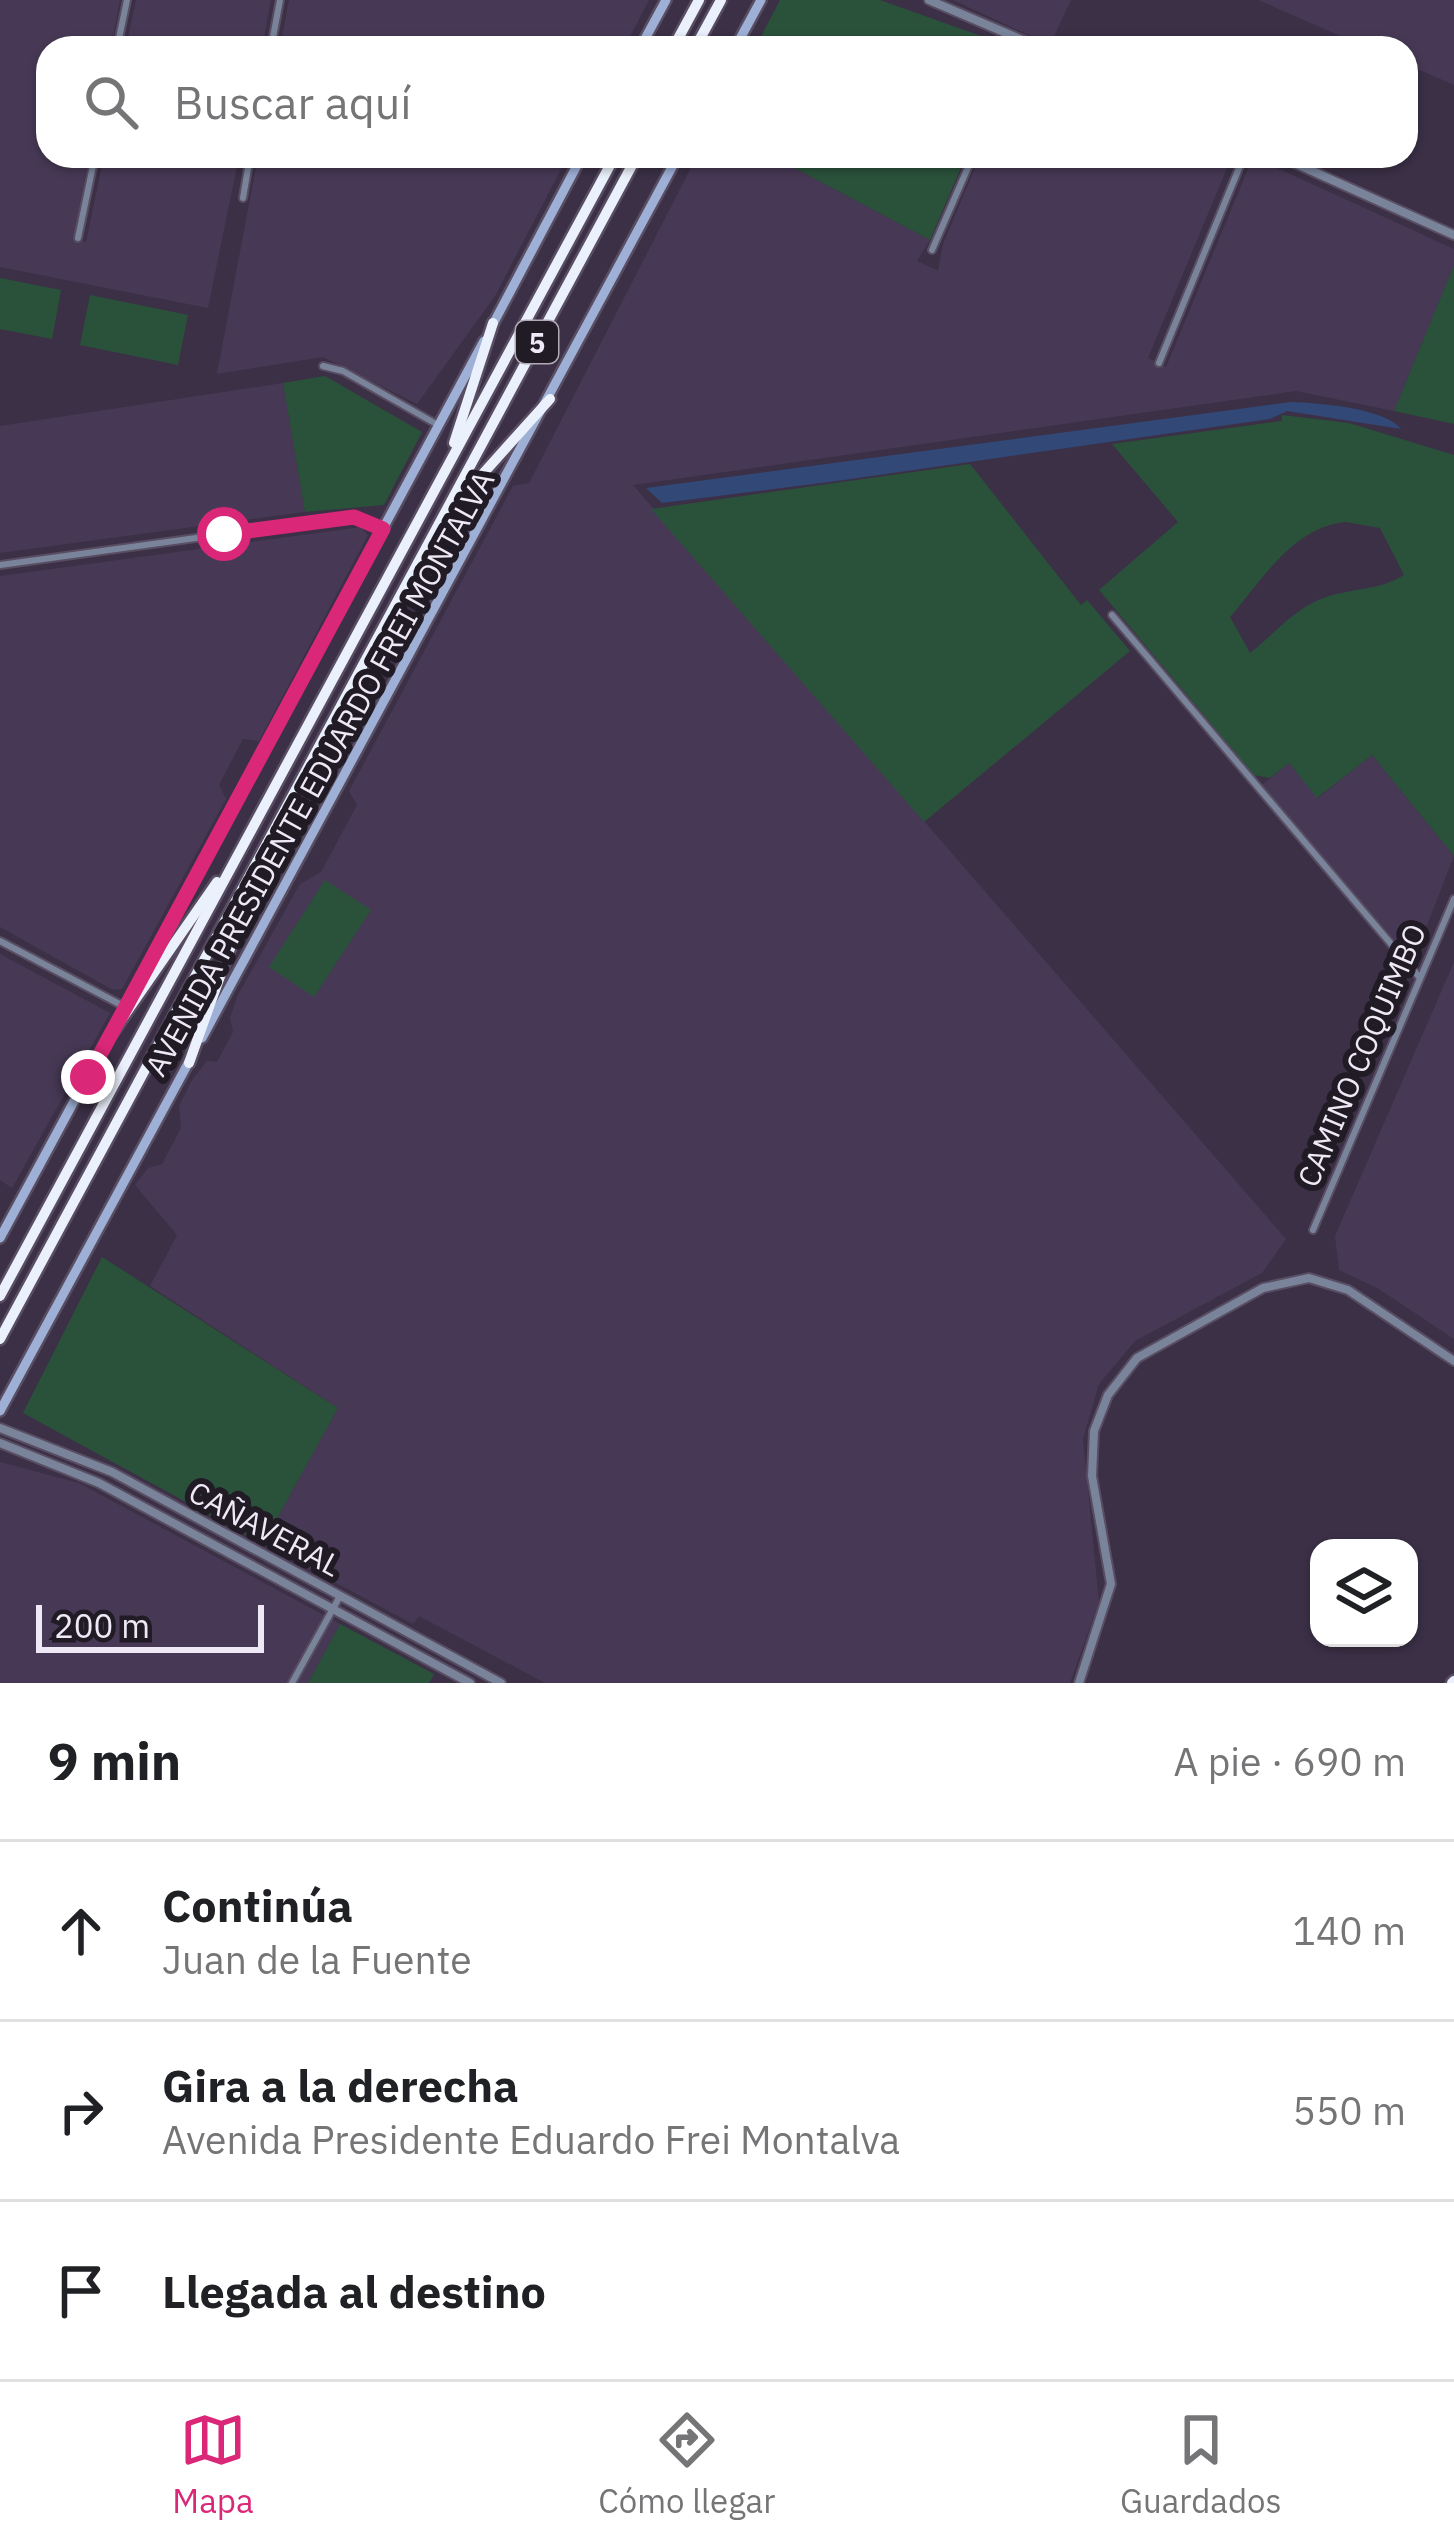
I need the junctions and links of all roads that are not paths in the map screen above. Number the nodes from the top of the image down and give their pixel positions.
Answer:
1 (127, 0) edge
2 (280, 0) edge
3 (666, 0) edge
4 (699, 0) edge
5 (721, 0) edge
6 (760, 0) edge
7 (928, 0) edge
8 (940, 0) edge
9 (966, 14) junction
10 (120, 36) edge
11 (273, 36) edge
12 (646, 36) edge
13 (680, 36) edge
14 (702, 36) edge
15 (741, 36) edge
16 (1006, 36) edge
17 (93, 168) edge
18 (248, 168) edge
19 (576, 168) edge
20 (608, 168) edge
21 (631, 168) edge
22 (672, 168) edge
23 (968, 168) edge
24 (1239, 168) edge
25 (1306, 168) edge
26 (242, 198) dead end
27 (1454, 236) edge
28 (78, 238) dead end
29 (932, 250) dead end
30 (493, 323) junction
31 (1159, 363) dead end
32 (323, 366) dead end
33 (550, 399) junction
34 (438, 425) junction
35 (448, 463) junction
36 (437, 527) junction
37 (383, 529) junction
38 (0, 565) edge
39 (1112, 615) dead end
40 (269, 842) junction
41 (241, 851) junction
42 (1454, 899) edge
43 (0, 940) edge
44 (1420, 978) junction
45 (125, 1007) junction
46 (110, 1036) junction
47 (189, 1063) junction
48 (1313, 1230) dead end
49 (0, 1238) edge
50 (0, 1296) edge
51 (0, 1339) edge
52 (1454, 1361) edge
53 (16, 1382) junction
54 (0, 1392) edge
55 (0, 1411) edge
56 (0, 1429) edge
57 (0, 1443) edge
58 (340, 1596) junction
59 (332, 1609) junction
60 (292, 1683) edge
61 (470, 1683) edge
62 (502, 1683) edge
63 (1079, 1683) edge

1 - 10 street
2 - 11 street
3 - 12 main road
4 - 13 highway
5 - 14 highway
6 - 15 main road
7 - 9 street
8 - 9 street
9 - 16 street
17 - 28 street
18 - 26 street
19 - 30 main road, AVENIDA PRESIDENTE EDUARDO FREI MONTALVA
20 - 35 highway, 5
21 - 36 highway, 5
22 - 33 main road, AVENIDA PRESIDENTE EDUARDO FREI MONTALVA
23 - 29 street
24 - 31 street
25 - 27 street
30 - 34 main road, AVENIDA PRESIDENTE EDUARDO FREI MONTALVA
30 - 35 highway
32 - 34 street
33 - 36 highway
33 - 47 main road, AVENIDA PRESIDENTE EDUARDO FREI MONTALVA
34 - 37 main road, AVENIDA PRESIDENTE EDUARDO FREI MONTALVA
35 - 41 highway, 5
36 - 40 highway, 5
37 - 38 street
37 - 45 main road, AVENIDA PRESIDENTE EDUARDO FREI MONTALVA
39 - 44 street
40 - 47 highway
40 - 51 highway, 5
41 - 46 highway
41 - 50 highway, 5
42 - 44 street, CAMINO COQUIMBO
43 - 45 street
44 - 48 street, CAMINO COQUIMBO
45 - 46 main road, AVENIDA PRESIDENTE EDUARDO FREI MONTALVA
46 - 49 main road, AVENIDA PRESIDENTE EDUARDO FREI MONTALVA
47 - 53 main road, AVENIDA PRESIDENTE EDUARDO FREI MONTALVA
52 - 63 street
53 - 54 main road
53 - 55 main road, AVENIDA PRESIDENTE EDUARDO FREI MONTALVA
56 - 58 street, CAÑAVERAL
57 - 59 street, CAÑAVERAL
58 - 59 street
58 - 62 street, CAÑAVERAL
59 - 60 street
59 - 61 street, CAÑAVERAL

